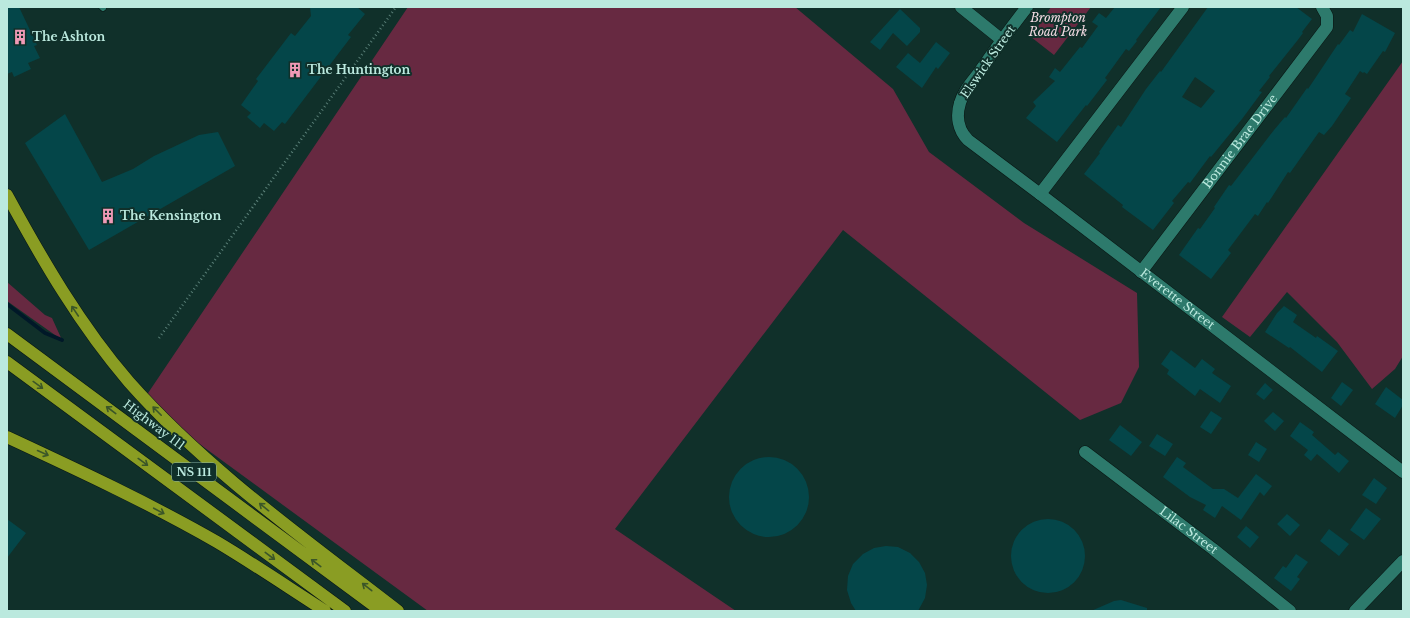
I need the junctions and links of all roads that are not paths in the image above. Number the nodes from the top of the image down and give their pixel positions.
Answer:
1 (960, 7) edge
2 (1027, 7) edge
3 (1183, 7) edge
4 (1322, 7) edge
5 (1002, 40) junction
6 (958, 122) joint
7 (1040, 194) junction
8 (7, 195) edge
9 (1141, 272) junction
10 (7, 334) edge
11 (7, 362) edge
12 (7, 437) edge
13 (1085, 452) dead end
14 (1403, 472) edge
15 (1403, 561) edge
16 (325, 611) edge
17 (345, 611) edge
18 (381, 611) edge
19 (398, 611) edge
20 (1290, 611) edge
21 (1355, 611) edge

1 - 5 street
2 - 5 street, Elswick Street
3 - 7 street
4 - 9 street, Bonnie Brae Drive
5 - 6 street, Elswick Street
6 - 7 street, Everette Street
7 - 9 street, Everette Street
19 -> 8 highway
9 - 14 street, Everette Street
18 -> 10 highway, Highway 111 / NS 111
11 -> 17 highway, NS 111
12 -> 16 highway
13 - 20 street, Lilac Street
15 - 21 street

